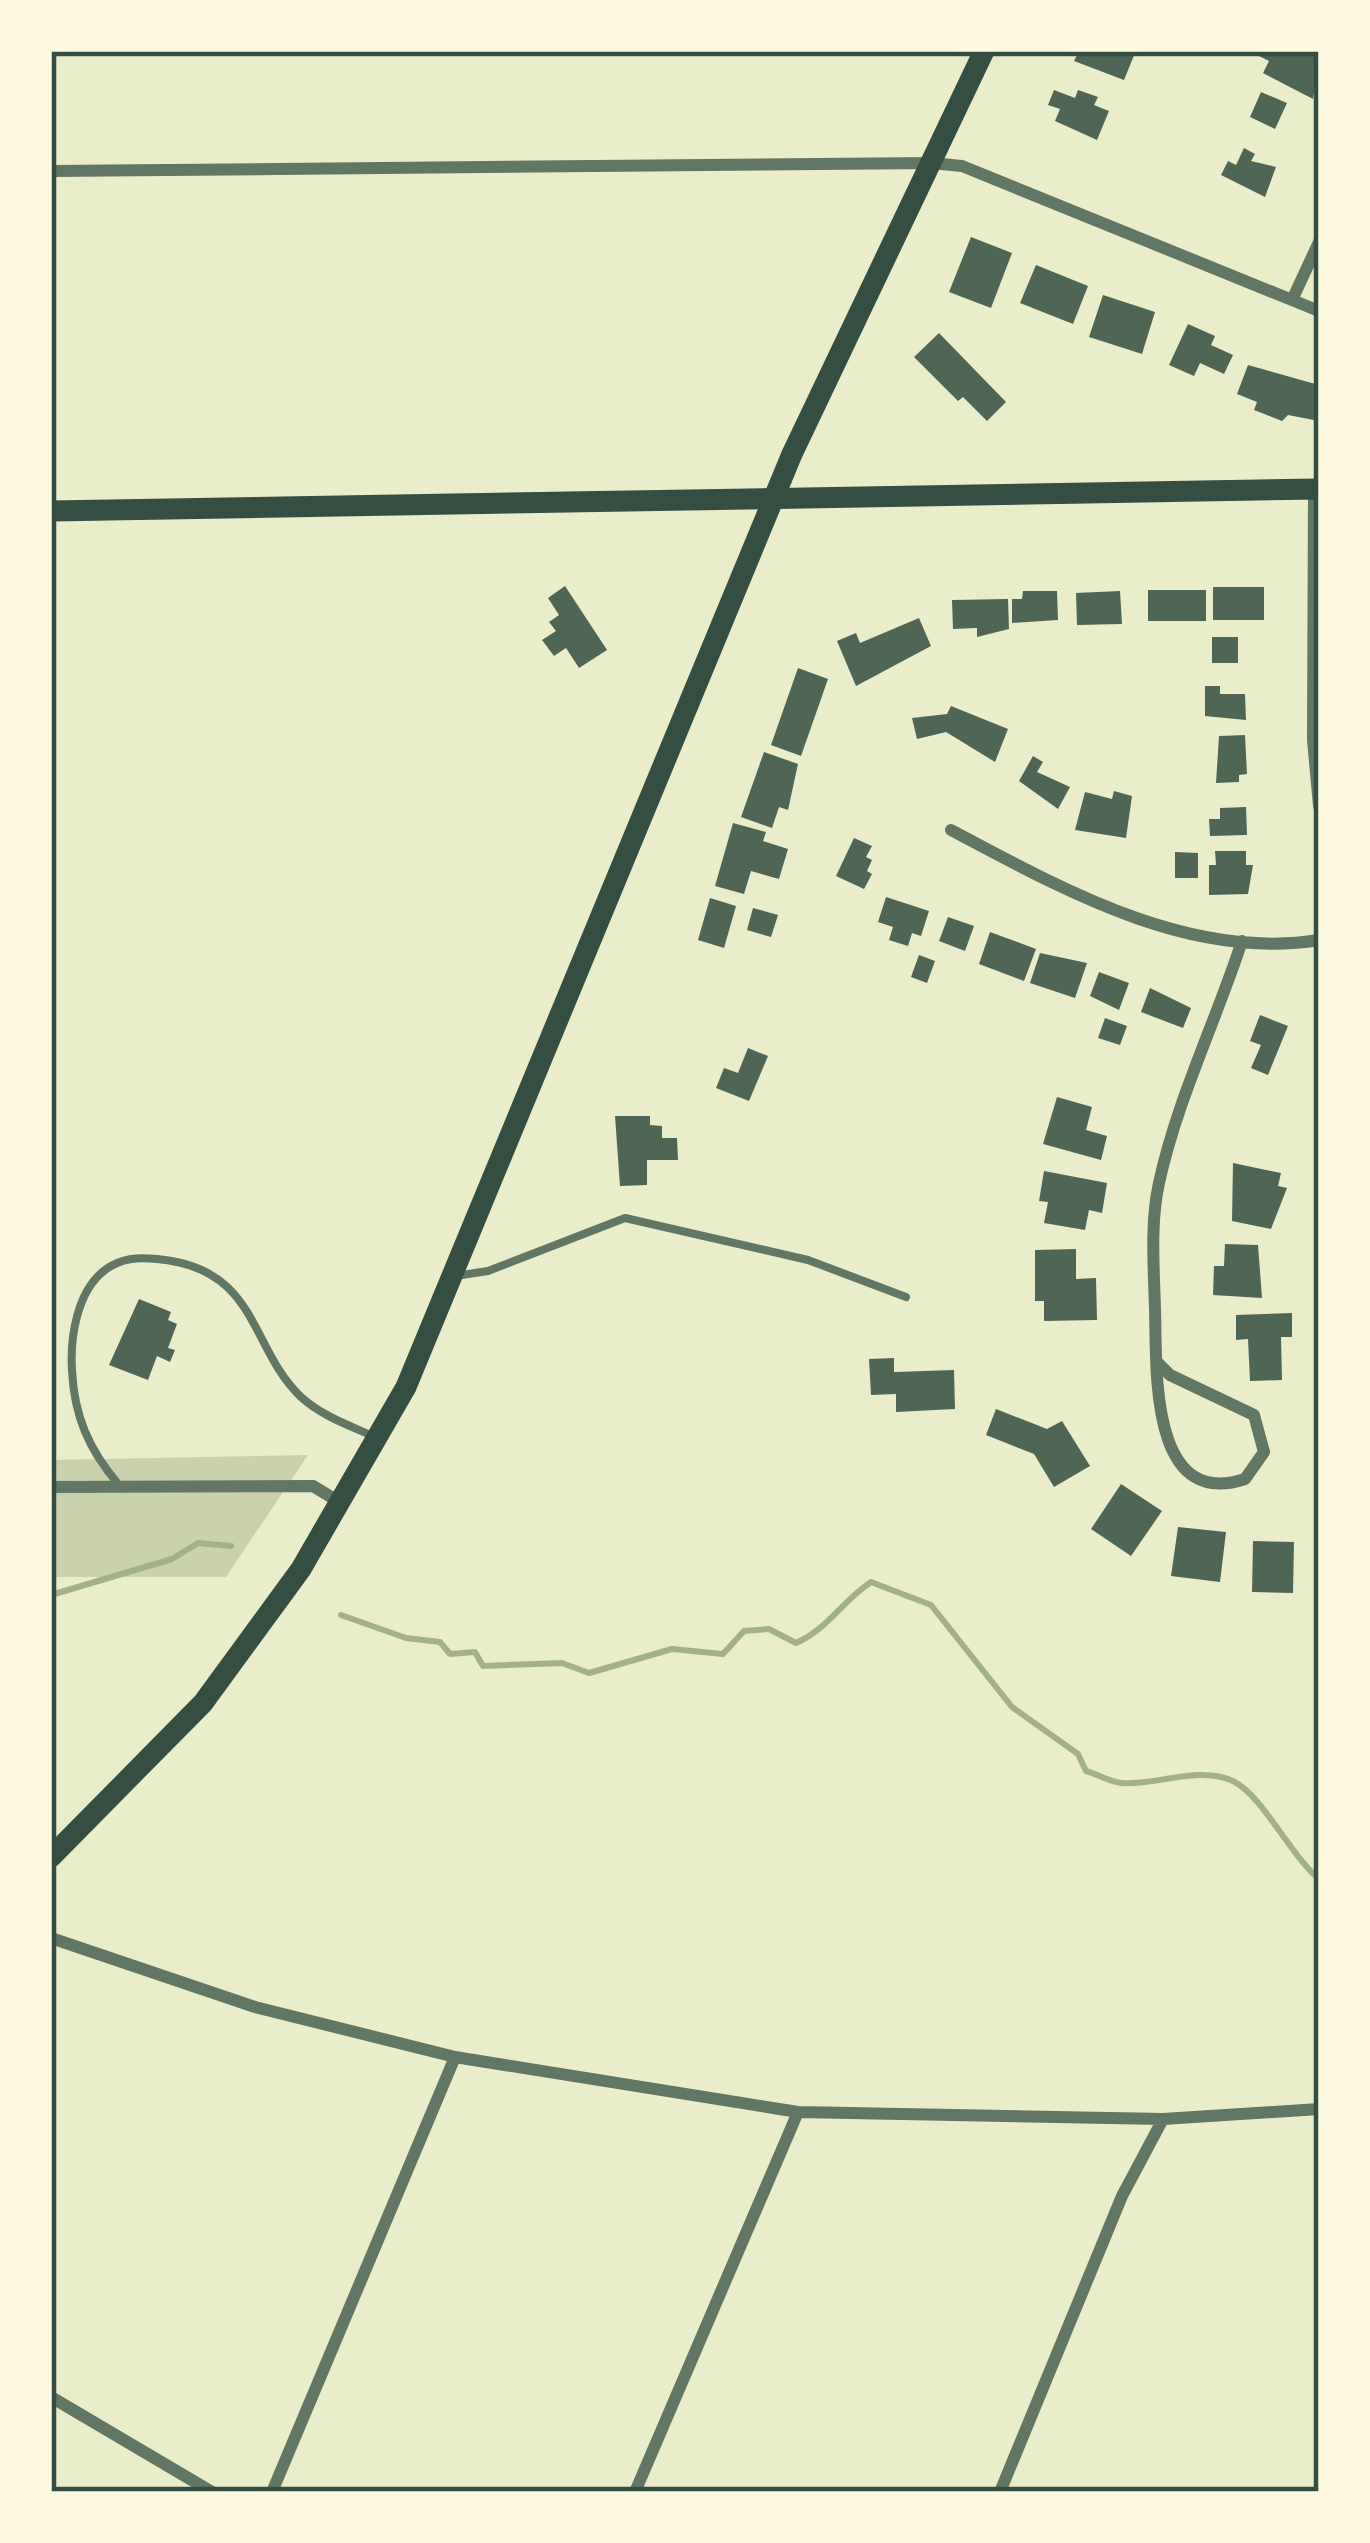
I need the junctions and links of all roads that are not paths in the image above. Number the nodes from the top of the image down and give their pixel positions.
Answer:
1 (984, 51) edge
2 (931, 163) junction
3 (51, 171) edge
4 (1319, 242) edge
5 (1292, 300) junction
6 (1319, 311) edge
7 (1316, 489) edge
8 (776, 497) junction
9 (51, 512) edge
10 (1319, 806) edge
11 (951, 830) dead end
12 (1319, 940) edge
13 (1242, 941) junction
14 (448, 1278) junction
15 (907, 1297) dead end
16 (1156, 1362) junction
17 (378, 1438) junction
18 (120, 1486) junction
19 (51, 1487) edge
20 (342, 1504) junction
21 (51, 1857) edge
22 (51, 1938) edge
23 (455, 2057) junction
24 (1319, 2109) edge
25 (798, 2112) junction
26 (1163, 2119) junction
27 (51, 2397) edge
28 (212, 2492) edge
29 (272, 2492) edge
30 (635, 2492) edge
31 (1000, 2492) edge

1 - 2 main road
2 - 3 street
2 - 5 street
2 - 8 main road
4 - 5 street
5 - 6 street
7 - 8 main road
7 - 10 street
8 - 9 main road
8 - 14 main road
11 - 13 street
12 - 13 street
13 - 16 street
14 - 15 lane
14 - 17 main road
16 - 16 street
17 - 18 lane
17 - 20 main road
18 - 19 street
18 - 20 street
20 - 21 main road
22 - 23 street
23 - 25 street
23 - 29 street
24 - 26 street
25 - 26 street
25 - 30 street
26 - 31 street
27 - 28 street

